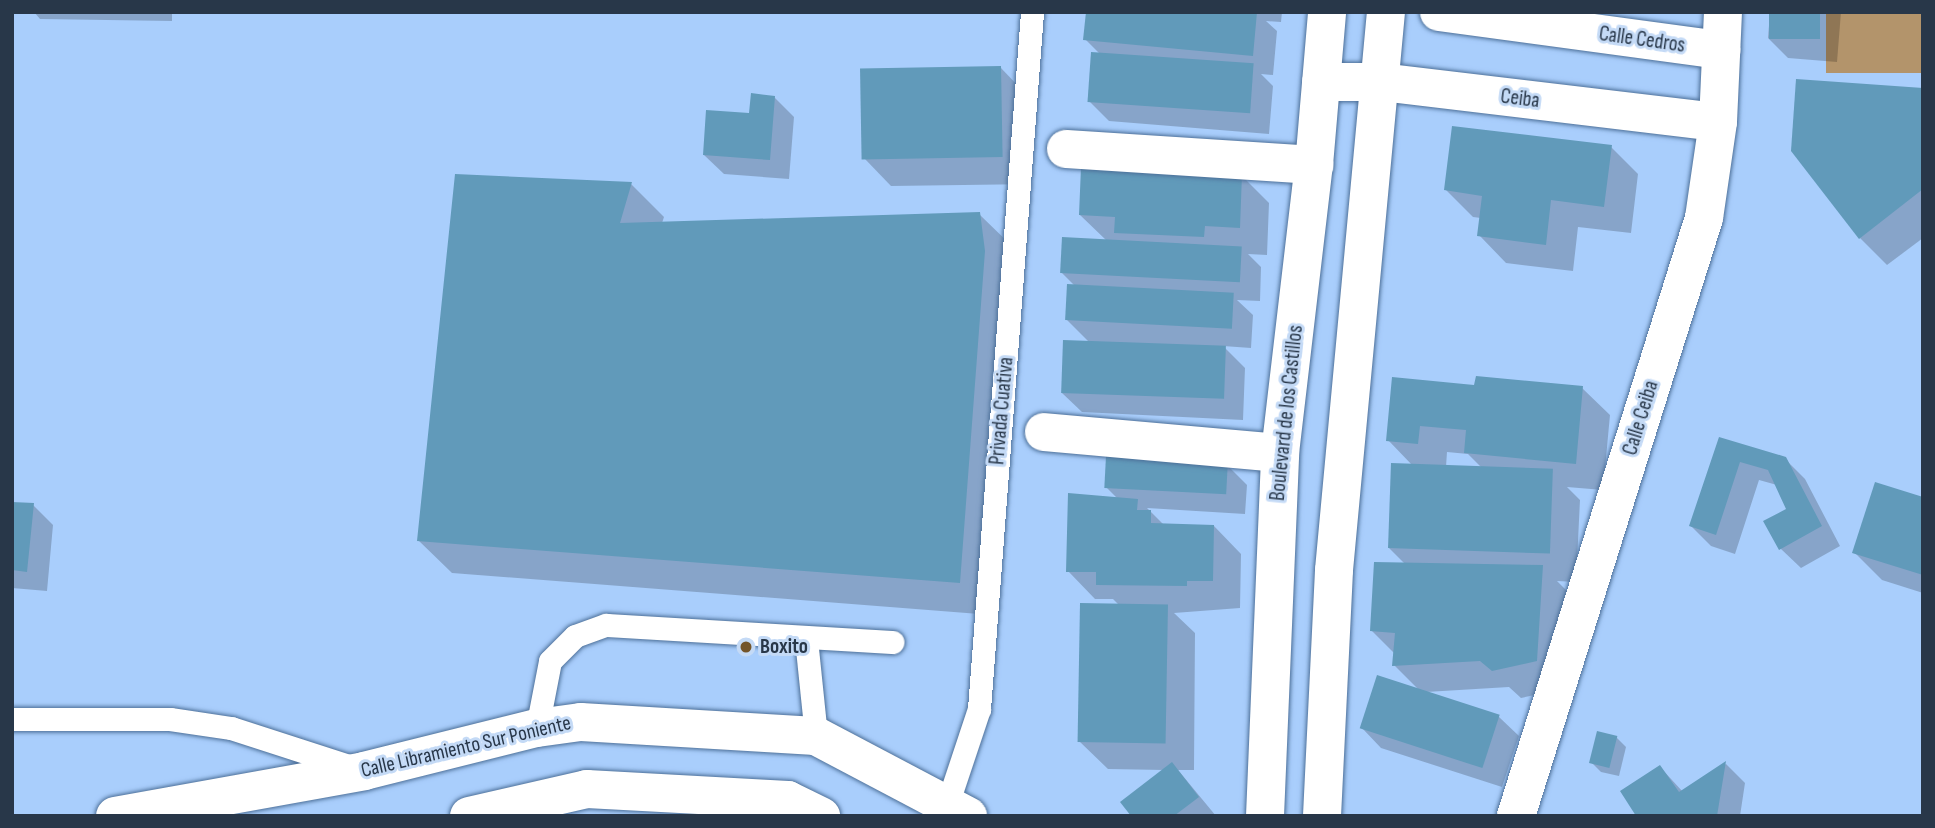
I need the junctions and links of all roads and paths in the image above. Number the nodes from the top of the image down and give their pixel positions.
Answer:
1 (1032, 12) edge
2 (1327, 12) edge
3 (1386, 12) edge
4 (1438, 12) edge
5 (1723, 12) edge
6 (1721, 50) junction
7 (1321, 82) junction
8 (1381, 82) junction
9 (1718, 122) junction
10 (1066, 149) dead end
11 (1314, 165) junction
12 (1044, 432) dead end
13 (1280, 453) junction
14 (806, 639) junction
15 (892, 642) dead end
16 (12, 719) edge
17 (537, 727) junction
18 (816, 736) junction
19 (364, 771) junction
20 (957, 811) edge
21 (115, 816) edge
22 (469, 816) edge
23 (821, 816) edge
24 (1265, 816) edge
25 (1322, 816) edge
26 (1516, 816) edge

1 - 20 lane, Privada Cuativa
2 - 7 street, Boulevard de los Castillos
3 - 8 street
4 - 6 street, Calle Cedros
5 - 6 street, Calle Ceiba
6 - 9 street, Calle Ceiba
7 - 8 street, Ceiba
7 - 11 street, Boulevard de los Castillos
8 - 9 street, Ceiba
8 - 25 street
9 - 26 street, Calle Ceiba
10 - 11 street
11 - 13 street, Boulevard de los Castillos
12 - 13 street
13 - 24 street, Boulevard de los Castillos
14 - 15 lane
14 - 17 lane
14 - 18 lane
16 - 19 lane
17 - 18 street, Calle Libramiento Sur Poniente
17 - 19 street, Calle Libramiento Sur Poniente
18 - 20 street, Calle Libramiento Sur Poniente
19 - 21 street, Calle Libramiento Sur Poniente
22 - 23 street

